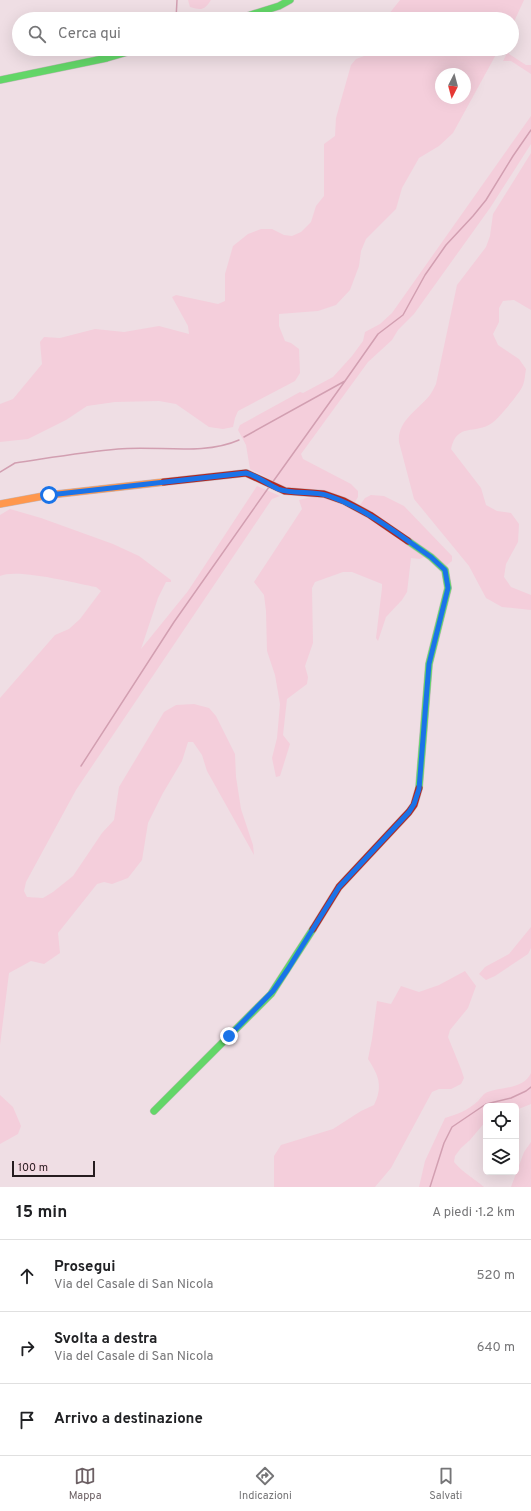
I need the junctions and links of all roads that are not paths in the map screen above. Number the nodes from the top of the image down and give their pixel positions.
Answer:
1 (290, 0) edge
2 (260, 12) edge
3 (114, 56) edge
4 (0, 80) edge
5 (0, 503) edge
6 (154, 1111) dead end

1 - 2 street
3 - 4 street
5 - 6 street

